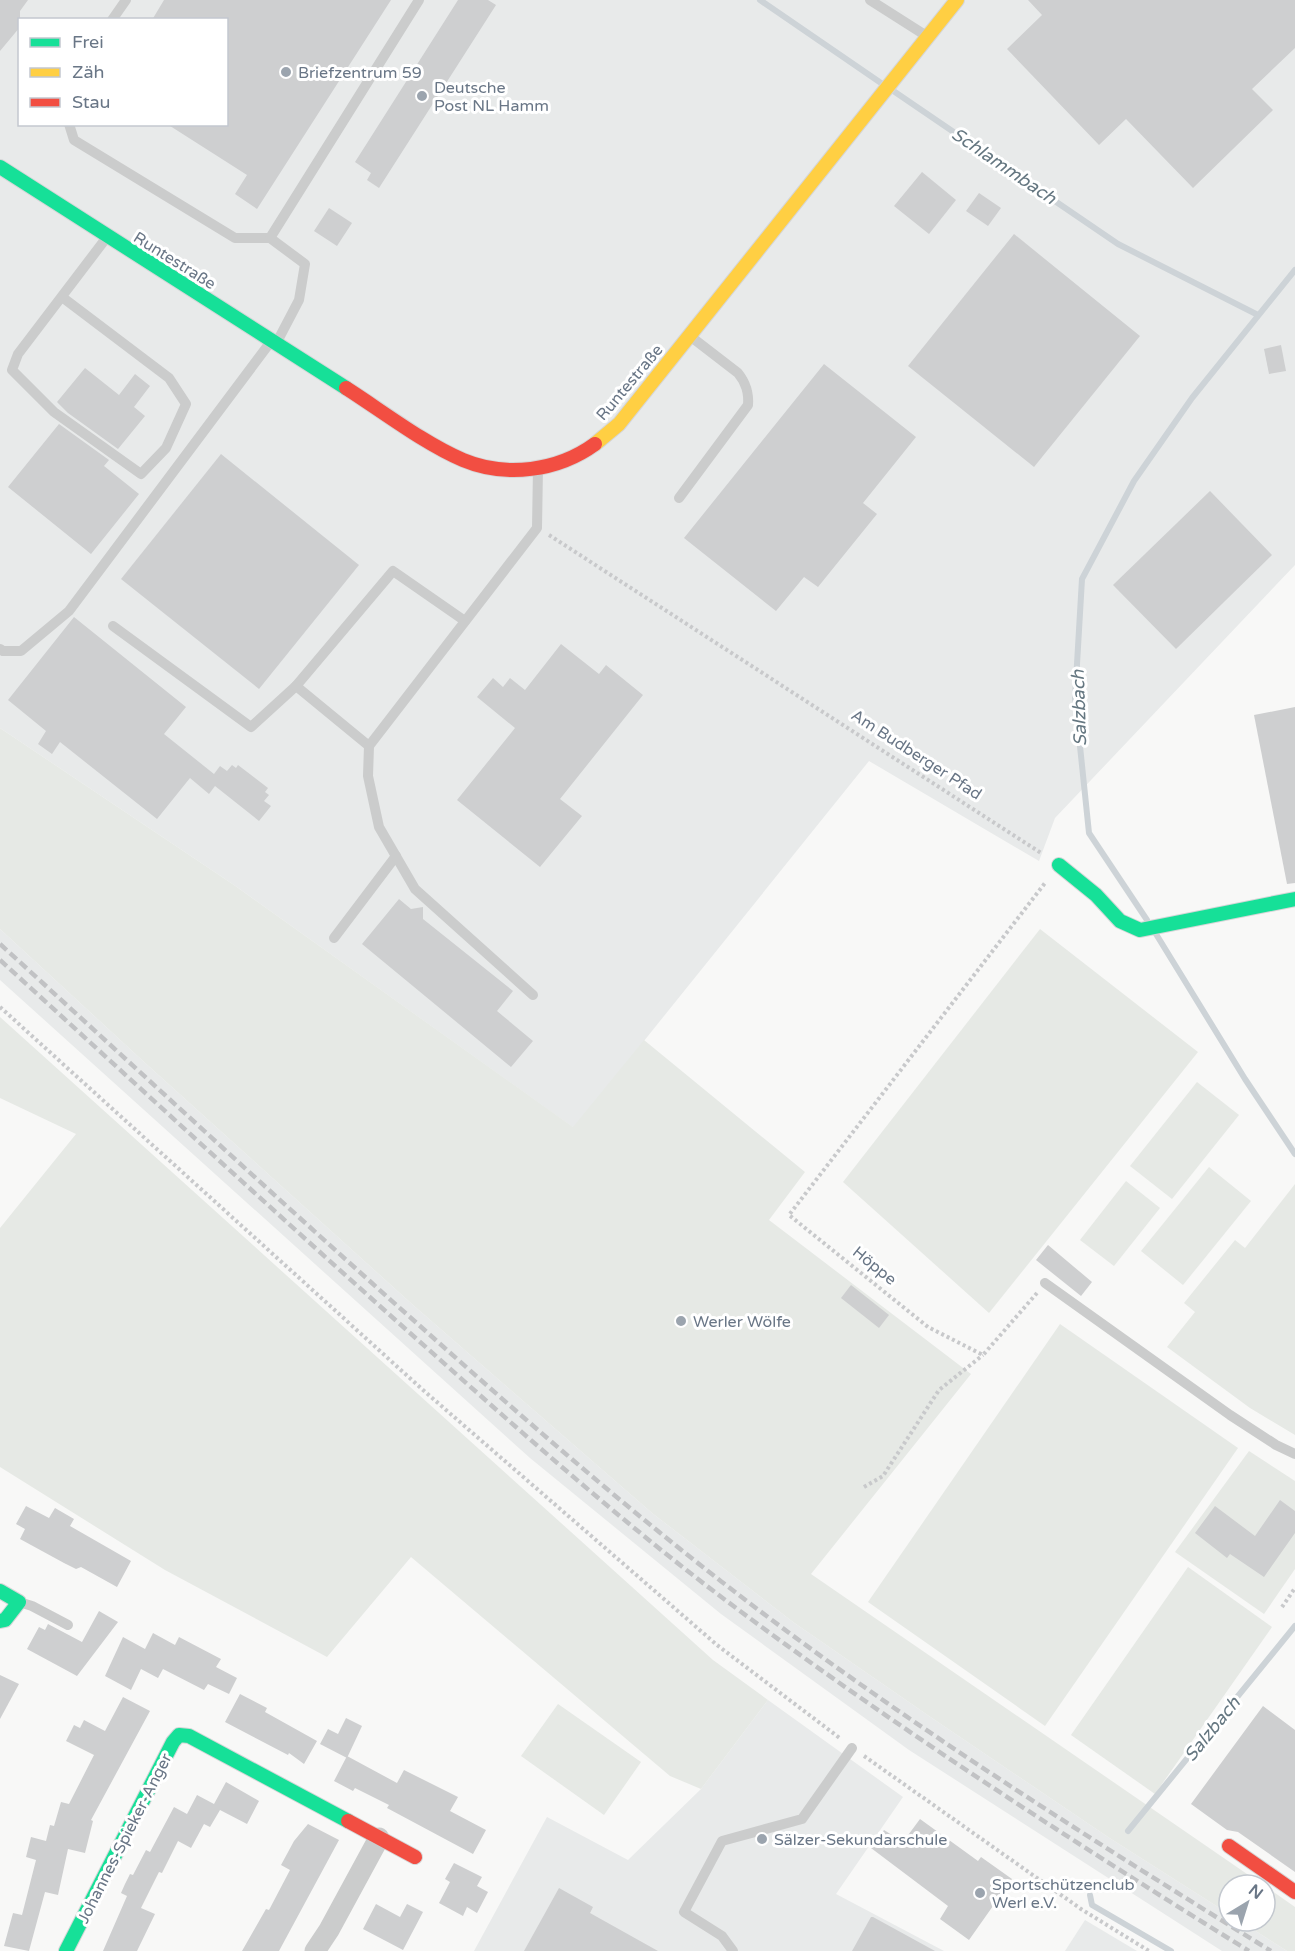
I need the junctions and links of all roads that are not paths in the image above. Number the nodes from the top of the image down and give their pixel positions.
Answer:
1 (126, 0) edge
2 (419, 0) edge
3 (870, 0) edge
4 (957, 0) edge
5 (113, 18) edge
6 (927, 37) junction
7 (70, 126) edge
8 (0, 167) edge
9 (107, 237) junction
10 (270, 238) junction
11 (62, 297) junction
12 (689, 336) junction
13 (274, 341) junction
14 (538, 468) junction
15 (679, 498) dead end
16 (465, 621) junction
17 (113, 626) dead end
18 (0, 649) edge
19 (296, 686) junction
20 (369, 746) junction
21 (396, 856) junction
22 (1059, 865) road end
23 (1295, 899) edge
24 (334, 938) dead end
25 (532, 995) dead end
26 (1045, 1283) road end
27 (1295, 1454) edge
28 (0, 1591) edge
29 (19, 1602) junction
30 (0, 1621) edge
31 (68, 1625) dead end
32 (852, 1748) road end
33 (379, 1838) junction
34 (1229, 1846) dead end
35 (415, 1857) dead end
36 (1295, 1892) edge
37 (66, 1951) edge
38 (315, 1951) edge
39 (733, 1951) edge

1 - 5 lane
2 - 10 lane
3 - 6 lane
4 - 6 street, Runtestraße
6 - 12 street, Runtestraße
7 - 10 lane
8 - 9 street, Runtestraße
9 - 11 lane
9 - 13 street, Runtestraße
10 - 13 lane
11 - 11 lane
12 - 14 street, Runtestraße
12 - 15 lane
13 - 14 street, Runtestraße
13 - 18 lane
14 - 16 lane
16 - 19 lane
16 - 20 lane
17 - 19 lane
19 - 20 lane
20 - 21 lane
21 - 24 lane
21 - 25 lane
22 - 23 street
26 - 27 lane
28 - 29 street
29 - 30 street
29 - 31 lane
32 - 39 lane
33 - 35 street, Johannes-Spieker-Anger
33 - 37 street, Johannes-Spieker-Anger
33 - 38 street
34 - 36 street

